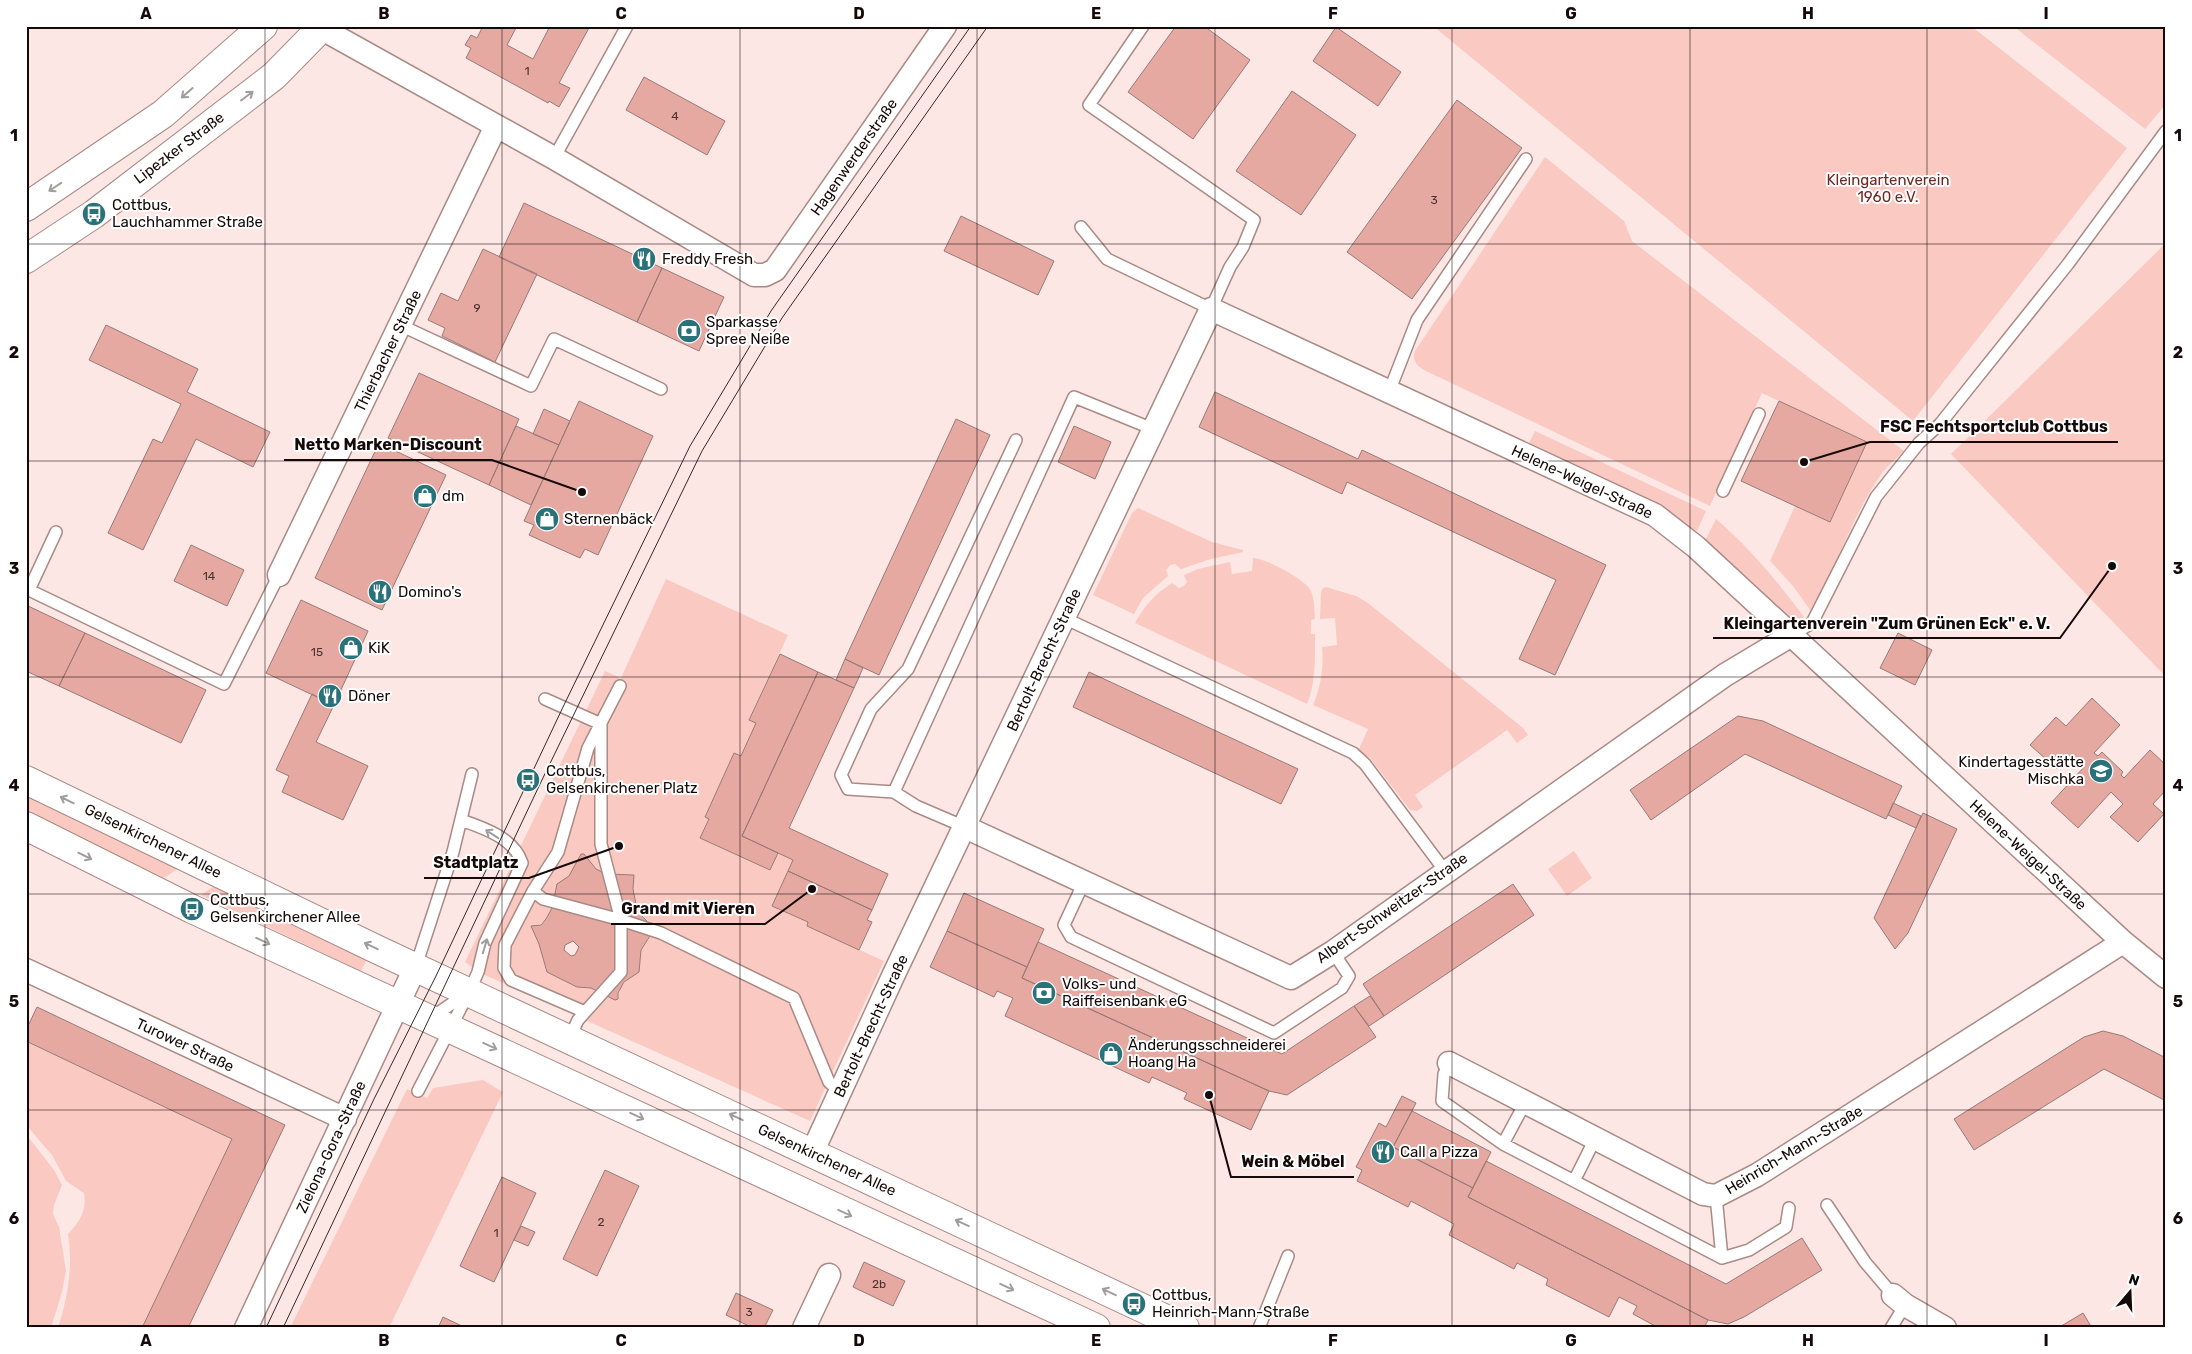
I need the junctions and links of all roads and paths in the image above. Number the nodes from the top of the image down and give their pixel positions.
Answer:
1 (263, 26) edge
2 (627, 26) edge
3 (945, 26) edge
4 (1143, 26) edge
5 (320, 27) edge
6 (496, 126) junction
7 (2166, 131) edge
8 (554, 158) junction
9 (1526, 159) dead end
10 (26, 207) edge
11 (1081, 227) dead end
12 (26, 260) edge
13 (1211, 309) junction
14 (400, 325) junction
15 (661, 389) dead end
16 (1389, 392) junction
17 (1759, 414) dead end
18 (1153, 429) junction
19 (1016, 440) dead end
20 (1722, 491) dead end
21 (56, 532) dead end
22 (279, 575) joint
23 (1064, 618) junction
24 (1790, 636) junction
25 (620, 686) dead end
26 (545, 699) dead end
27 (601, 724) junction
28 (472, 774) dead end
29 (26, 780) edge
30 (894, 792) junction
31 (461, 820) junction
32 (26, 826) edge
33 (965, 827) junction
34 (1445, 871) junction
35 (1084, 882) junction
36 (533, 891) junction
37 (621, 920) junction
38 (2123, 942) junction
39 (1333, 952) junction
40 (416, 966) junction
41 (26, 970) edge
42 (2166, 977) edge
43 (469, 992) junction
44 (399, 1004) junction
45 (585, 1012) junction
46 (440, 1023) junction
47 (569, 1039) junction
48 (1449, 1063) joint
49 (418, 1091) dead end
50 (840, 1092) junction
51 (1525, 1103) junction
52 (345, 1119) junction
53 (1595, 1139) junction
54 (1503, 1144) junction
55 (812, 1153) junction
56 (1574, 1181) junction
57 (1716, 1196) junction
58 (1827, 1205) dead end
59 (1789, 1208) dead end
60 (1288, 1256) dead end
61 (1722, 1258) junction
62 (829, 1275) dead end
63 (1899, 1300) junction
64 (246, 1328) edge
65 (804, 1328) edge
66 (1096, 1328) edge
67 (1185, 1328) edge
68 (1258, 1328) edge
69 (1891, 1328) edge
70 (1945, 1328) edge

1 -> 10 main road
2 - 8 lane
3 - 8 street, Hagenwerderstraße
4 - 13 lane
5 - 6 street
12 -> 5 main road, Lipezker Straße
6 - 8 street
6 - 14 street, Thierbacher Straße
7 - 24 lane
9 - 16 lane
11 - 13 lane
13 - 16 street, Helene-Weigel-Straße
13 - 18 street, Bertolt-Brecht-Straße
14 - 15 lane
14 - 22 street, Thierbacher Straße
16 - 24 street, Helene-Weigel-Straße
17 - 20 lane
18 - 23 street, Bertolt-Brecht-Straße
18 - 30 lane
19 - 30 lane
21 - 22 lane
23 - 33 street, Bertolt-Brecht-Straße
23 - 34 lane
24 - 34 street, Albert-Schweitzer-Straße
24 - 38 street, Helene-Weigel-Straße
25 - 27 lane
26 - 27 lane
27 - 36 lane
27 - 37 lane
28 - 31 lane
40 -> 29 main road, Gelsenkirchener Allee
30 - 33 lane
31 - 40 lane
43 -> 31 lane
32 -> 44 main road
33 - 35 street, Albert-Schweitzer-Straße
33 - 50 street, Bertolt-Brecht-Straße
34 - 39 street, Albert-Schweitzer-Straße
35 - 39 street, Albert-Schweitzer-Straße
35 - 39 lane
36 - 37 lane
36 - 45 lane
37 - 45 lane
37 - 50 lane
38 - 42 street, Helene-Weigel-Straße
38 - 57 street, Heinrich-Mann-Straße
40 - 43 main road, Gelsenkirchener Allee
40 - 44 street, Zielona-Gora-Straße
41 - 52 street, Turower Straße
43 - 46 lane
43 - 46 lane
43 - 47 main road, Gelsenkirchener Allee
44 - 46 main road
44 - 52 street, Zielona-Gora-Straße
45 - 47 lane
46 - 49 lane
46 -> 66 main road
55 -> 47 main road, Gelsenkirchener Allee
48 - 51 street, Heinrich-Mann-Straße
48 - 54 lane
50 - 55 street, Bertolt-Brecht-Straße
51 - 53 street, Heinrich-Mann-Straße
51 - 54 lane
52 - 64 street, Zielona-Gora-Straße
53 - 56 lane
53 - 57 street, Heinrich-Mann-Straße
54 - 56 lane
67 -> 55 main road, Gelsenkirchener Allee
56 - 61 lane
57 - 61 lane
58 - 63 lane
59 - 61 lane
60 - 68 lane
62 - 65 street
63 - 69 lane
63 - 70 street

